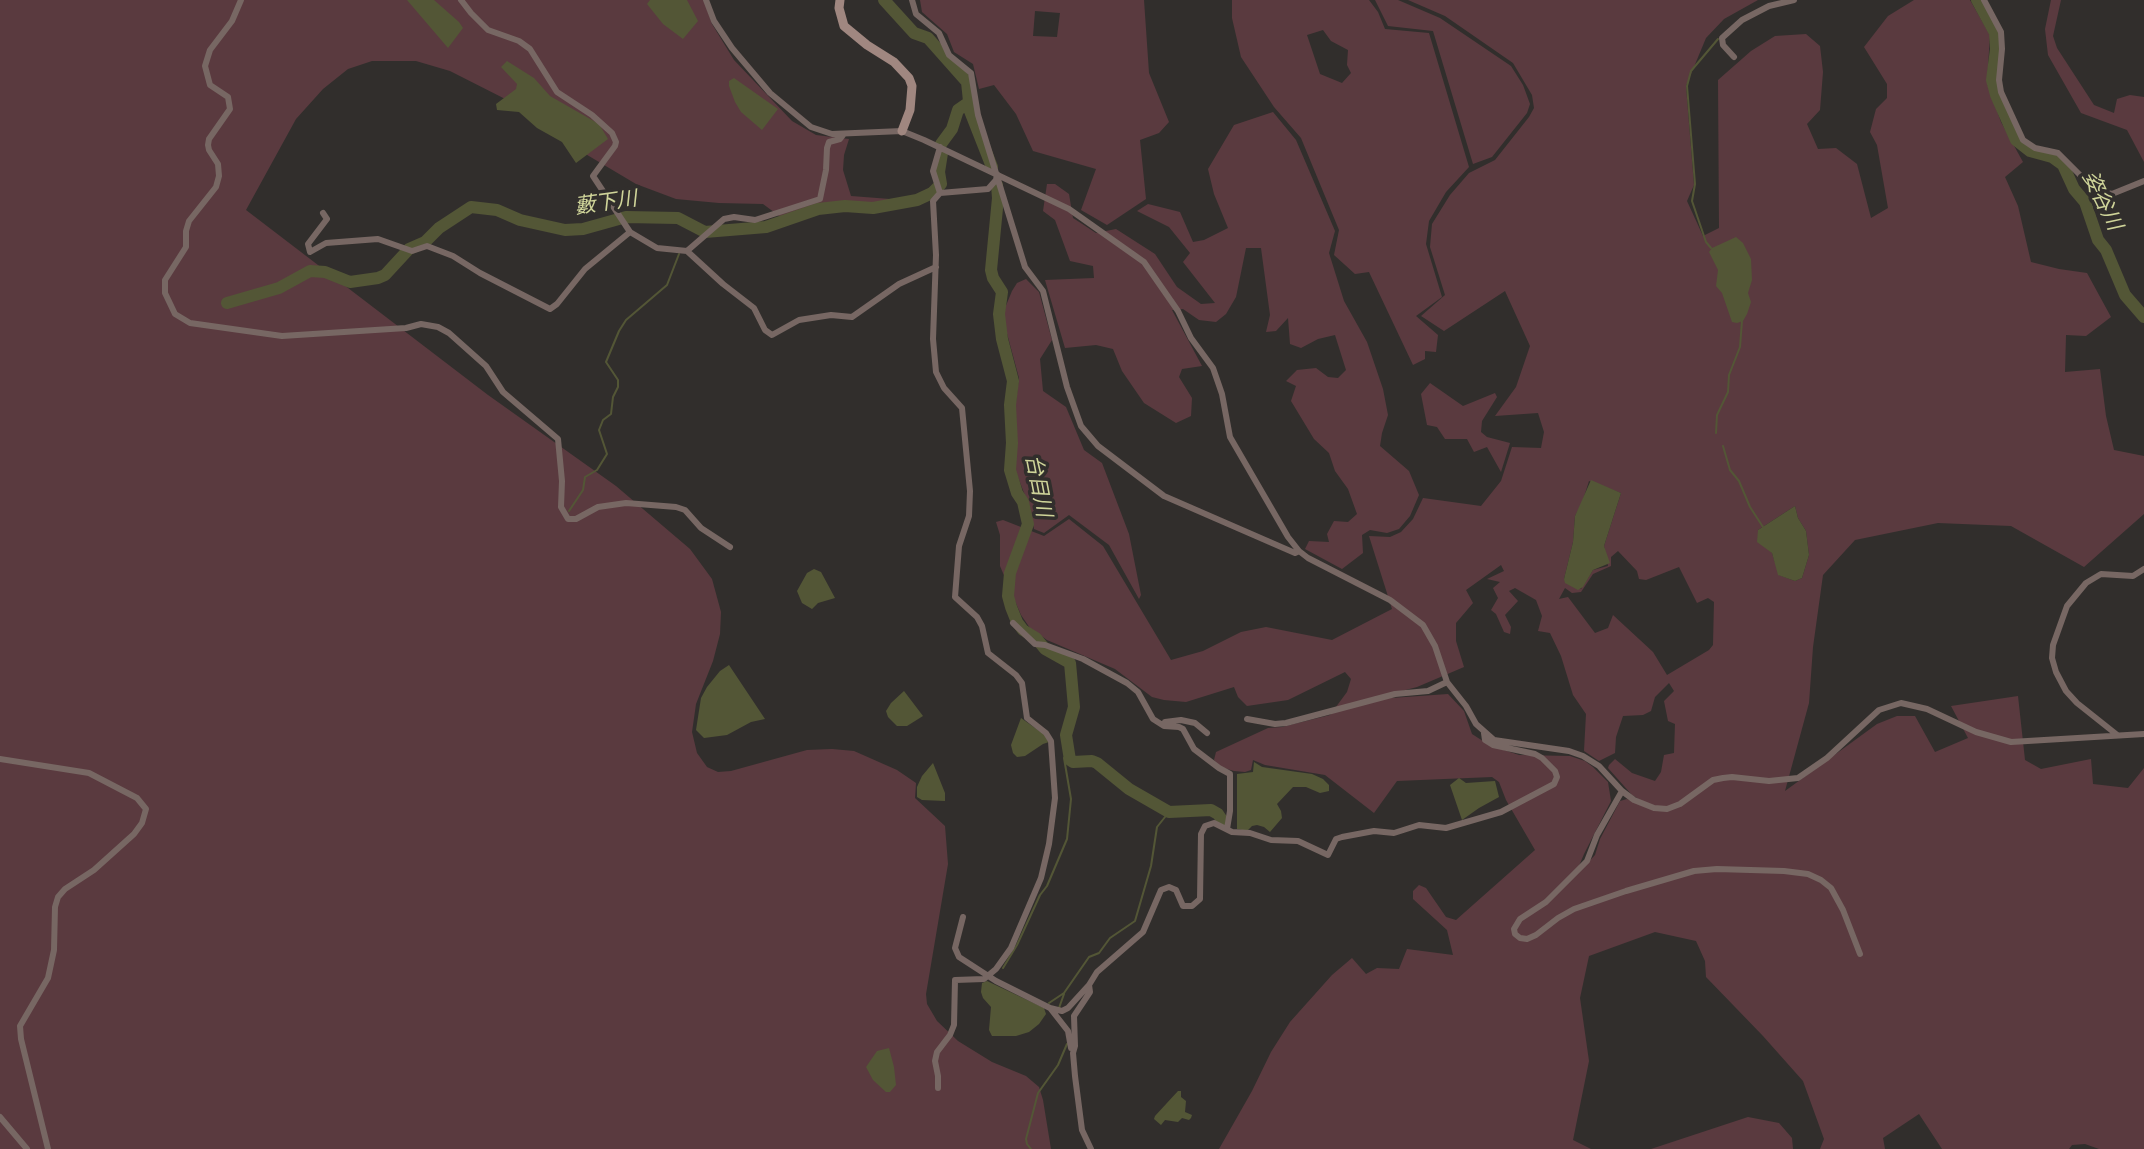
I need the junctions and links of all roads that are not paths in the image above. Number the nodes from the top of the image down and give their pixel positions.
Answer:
1 (241, 0) edge
2 (461, 0) edge
3 (706, 0) edge
4 (840, 0) edge
5 (912, 0) edge
6 (1794, 0) edge
7 (1984, 0) edge
8 (1734, 57) dead end
9 (902, 131) junction
10 (844, 134) junction
11 (940, 147) junction
12 (997, 174) junction
13 (2144, 181) edge
14 (939, 190) junction
15 (323, 213) dead end
16 (629, 232) junction
17 (687, 251) junction
18 (936, 267) junction
19 (730, 547) dead end
20 (1299, 551) junction
21 (2144, 569) edge
22 (1013, 623) dead end
23 (1447, 682) junction
24 (1149, 711) junction
25 (1247, 719) dead end
26 (1207, 733) dead end
27 (1484, 733) junction
28 (2116, 734) junction
29 (2144, 734) edge
30 (0, 759) edge
31 (1622, 791) junction
32 (1227, 829) junction
33 (963, 918) dead end
34 (1860, 954) dead end
35 (989, 976) junction
36 (1089, 985) junction
37 (1055, 1009) junction
38 (1073, 1053) junction
39 (938, 1088) dead end
40 (0, 1116) edge
41 (27, 1149) edge
42 (48, 1149) edge
43 (1091, 1149) edge

1 - 19 street
2 - 16 street
3 - 10 street
4 - 9 street
5 - 12 street
6 - 8 street
7 - 13 street
9 - 10 street
9 - 11 street
10 - 17 street
11 - 12 street
11 - 14 street
12 - 14 street
12 - 20 street
12 - 20 street
14 - 18 street
15 - 16 street
16 - 17 street
17 - 18 street
18 - 35 street
20 - 23 street
21 - 28 street
22 - 24 street
23 - 25 street
23 - 27 street
24 - 26 street
24 - 32 street
27 - 31 street
27 - 32 street
28 - 29 street
28 - 31 street
30 - 42 street
31 - 34 street
32 - 36 street
33 - 35 street
35 - 37 street
35 - 39 street
36 - 37 street
36 - 38 street
37 - 38 street
38 - 43 street
40 - 41 street

